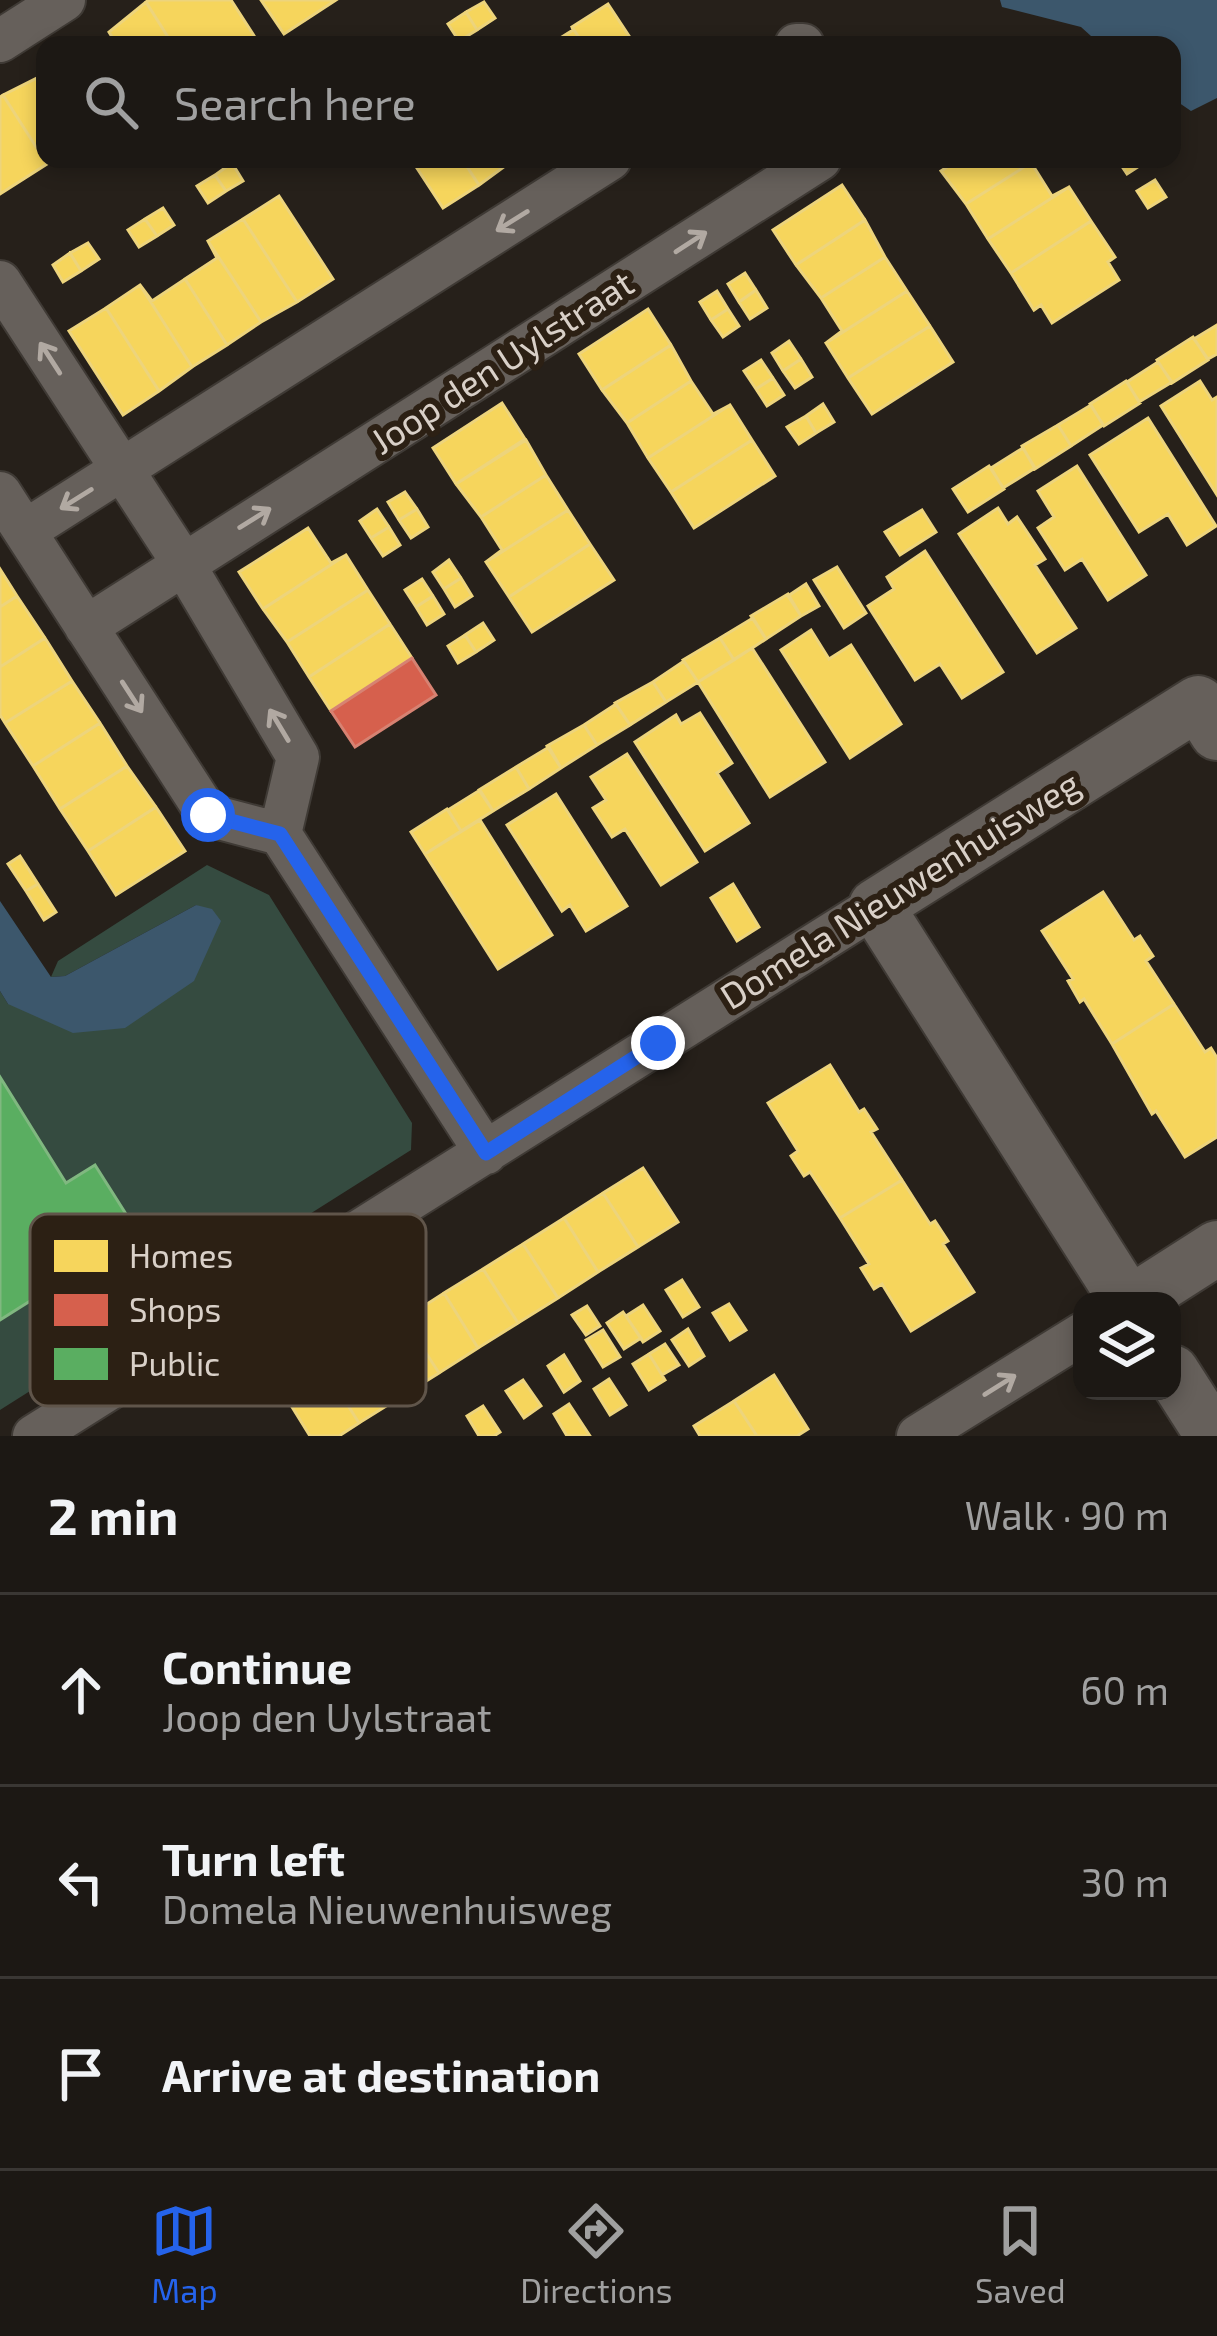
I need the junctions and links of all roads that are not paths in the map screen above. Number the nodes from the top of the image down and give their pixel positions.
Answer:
1 (64, 0) edge
2 (0, 41) edge
3 (596, 168) edge
4 (806, 168) edge
5 (0, 282) edge
6 (122, 470) junction
7 (0, 493) edge
8 (25, 531) junction
9 (183, 563) junction
10 (86, 627) junction
11 (1211, 709) edge
12 (280, 834) junction
13 (876, 906) junction
14 (486, 1153) junction
15 (389, 1214) edge
16 (1217, 1248) edge
17 (1125, 1292) edge
18 (1146, 1292) edge
19 (1073, 1340) edge
20 (1181, 1386) edge
21 (82, 1406) edge
22 (34, 1436) edge
23 (917, 1436) edge
24 (1213, 1436) edge

1 - 2 street
3 -> 6 street
9 -> 4 street, Joop den Uylstraat
6 -> 5 street
6 -> 8 street
6 - 9 street
7 - 8 street
8 - 10 street
9 - 10 street, Joop den Uylstraat
12 -> 9 street
10 -> 12 street
11 - 13 street, Domela Nieuwenhuisweg
12 - 14 street
13 - 14 street, Domela Nieuwenhuisweg
13 - 17 street
14 - 15 street, Domela Nieuwenhuisweg
16 - 18 street
23 -> 19 street
20 - 24 street
21 - 22 street, Domela Nieuwenhuisweg

